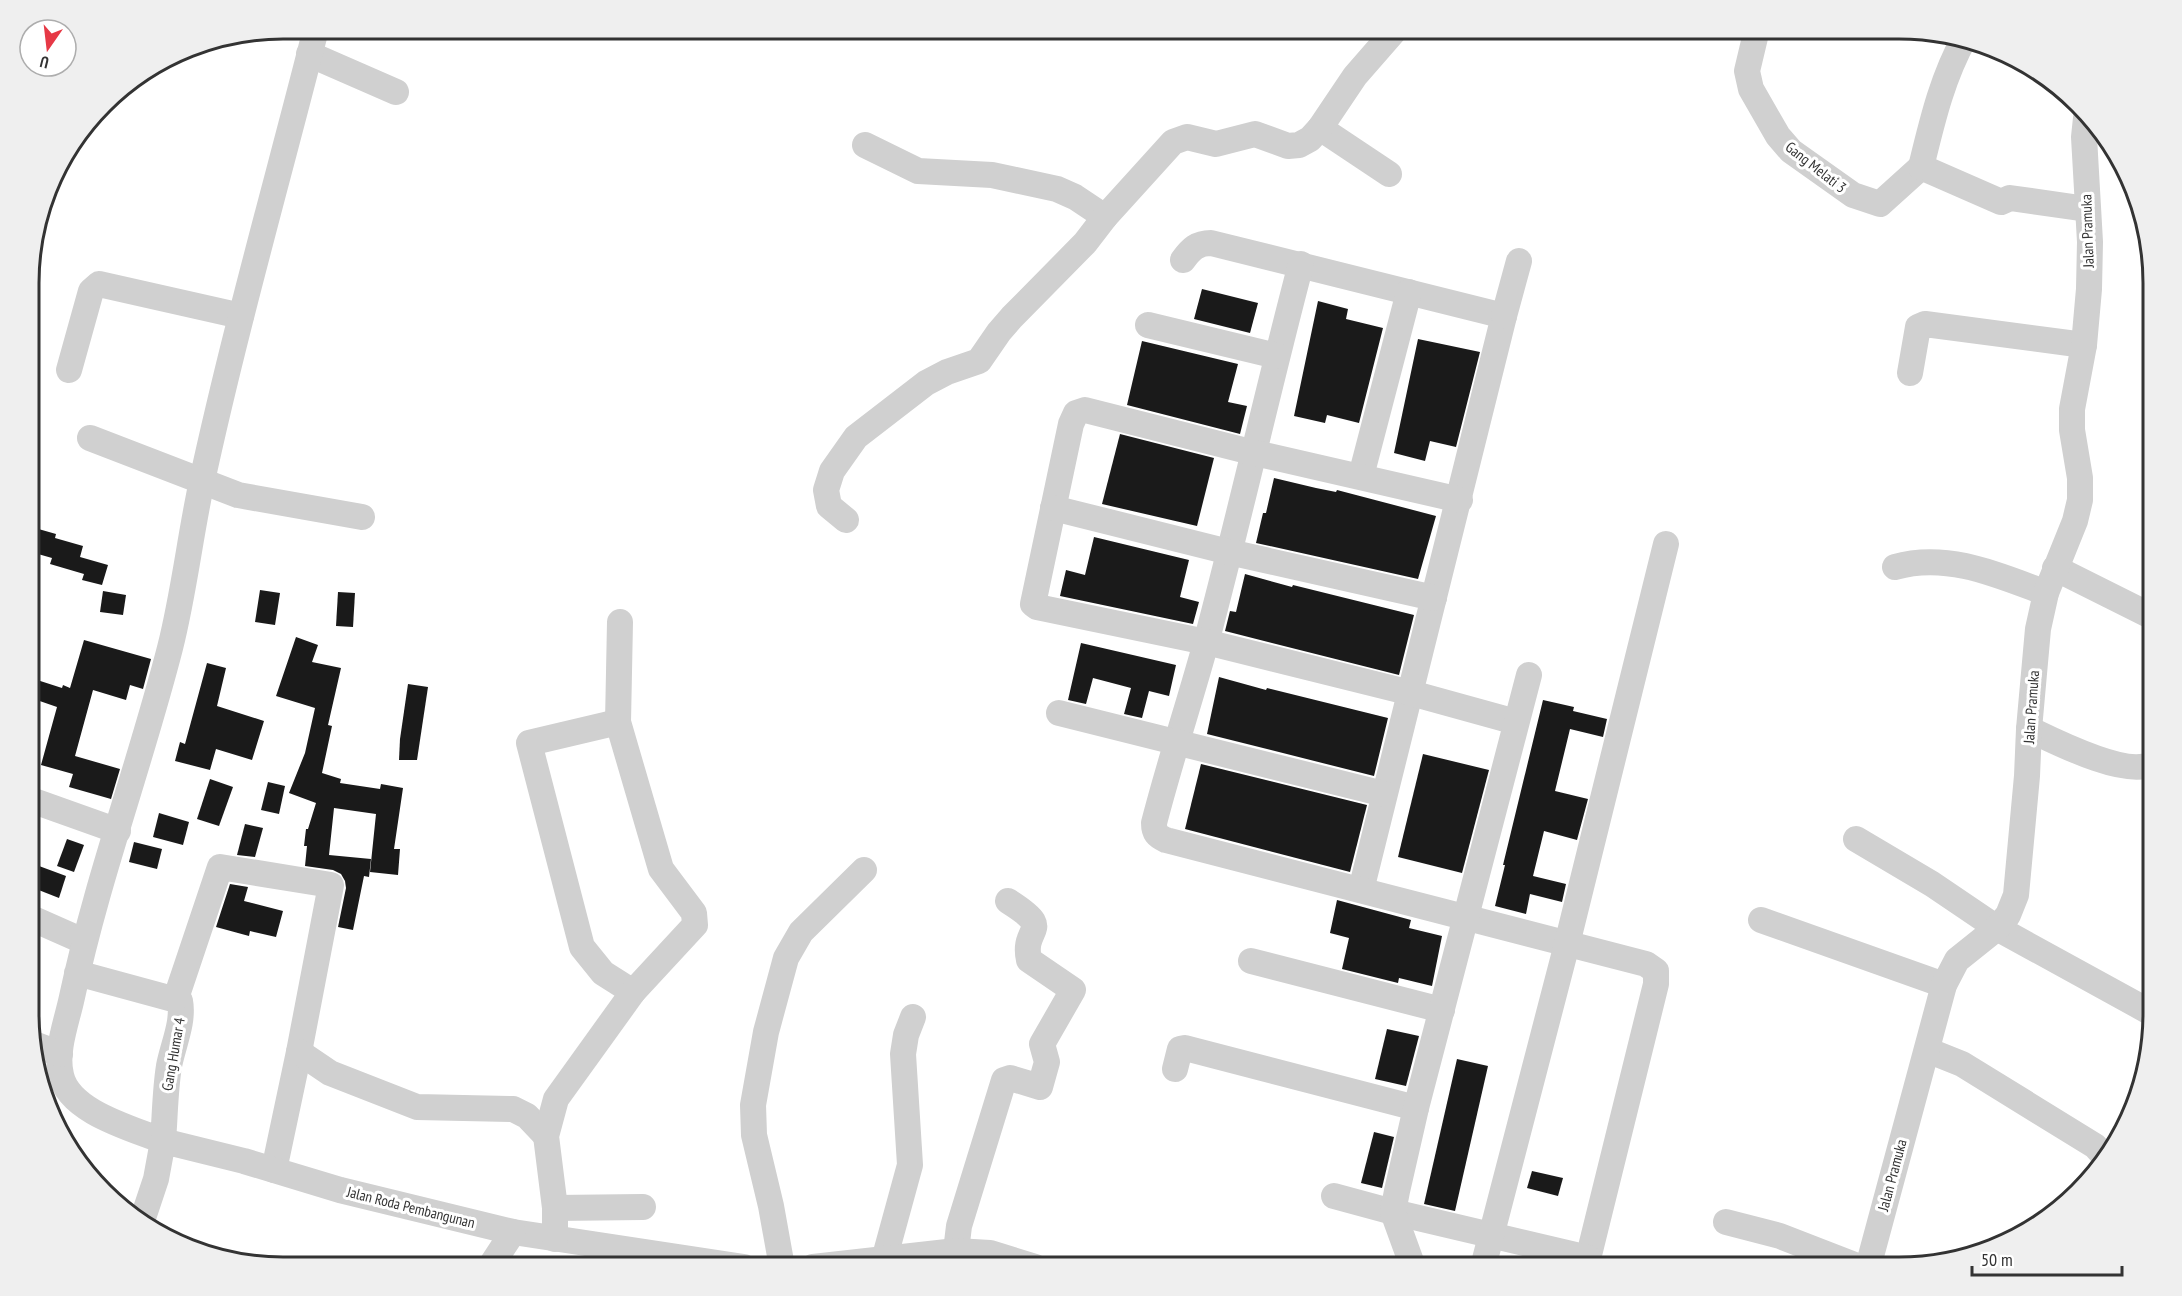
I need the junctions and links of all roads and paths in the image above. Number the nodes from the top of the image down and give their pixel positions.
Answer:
1 (313, 39) edge
2 (1386, 39) edge
3 (1754, 39) edge
4 (1960, 47) edge
5 (309, 54) junction
6 (396, 92) dead end
7 (2085, 125) edge
8 (1320, 128) junction
9 (865, 145) dead end
10 (1921, 167) junction
11 (1389, 174) dead end
12 (2087, 209) junction
13 (1105, 217) junction
14 (1183, 260) dead end
15 (1519, 261) dead end
16 (1301, 264) junction
17 (1409, 292) junction
18 (241, 316) junction
19 (1504, 316) junction
20 (1148, 325) dead end
21 (2084, 345) junction
22 (1277, 356) junction
23 (69, 370) dead end
24 (1910, 373) dead end
25 (90, 438) dead end
26 (1255, 453) junction
27 (1361, 476) junction
28 (202, 482) junction
29 (1460, 500) junction
30 (1053, 508) junction
31 (362, 517) dead end
32 (846, 520) dead end
33 (1666, 544) dead end
34 (1229, 552) junction
35 (1895, 567) dead end
36 (2055, 568) junction
37 (2046, 594) junction
38 (1434, 598) junction
39 (2143, 612) edge
40 (620, 622) dead end
41 (1206, 642) junction
42 (1529, 675) dead end
43 (1411, 693) junction
44 (1059, 713) dead end
45 (618, 722) junction
46 (1516, 722) junction
47 (2029, 729) junction
48 (1176, 741) junction
49 (2143, 766) edge
50 (1384, 794) junction
51 (39, 803) edge
52 (118, 831) junction
53 (1856, 839) dead end
54 (864, 870) dead end
55 (1361, 890) junction
56 (1008, 901) dead end
57 (1466, 918) junction
58 (1761, 920) dead end
59 (39, 922) edge
60 (1997, 928) junction
61 (83, 941) junction
62 (1567, 944) junction
63 (1251, 961) dead end
64 (77, 973) junction
65 (1944, 985) junction
66 (633, 992) junction
67 (176, 998) junction
68 (2143, 1008) edge
69 (1442, 1010) junction
70 (913, 1017) dead end
71 (41, 1047) edge
72 (1927, 1050) junction
73 (299, 1052) junction
74 (60, 1054) junction
75 (1175, 1069) dead end
76 (58, 1094) edge
77 (1416, 1108) junction
78 (546, 1136) junction
79 (163, 1141) junction
80 (2100, 1152) edge
81 (274, 1170) junction
82 (1334, 1196) dead end
83 (644, 1207) dead end
84 (555, 1208) junction
85 (1393, 1212) junction
86 (144, 1214) edge
87 (1726, 1222) dead end
88 (513, 1232) junction
89 (1491, 1235) junction
90 (555, 1239) junction
91 (956, 1251) junction
92 (497, 1257) edge
93 (671, 1257) edge
94 (780, 1257) edge
95 (885, 1257) edge
96 (908, 1257) edge
97 (1003, 1257) edge
98 (1409, 1257) edge
99 (1486, 1257) edge
100 (1569, 1257) edge
101 (1588, 1257) edge
102 (1834, 1257) edge
103 (1871, 1257) edge

1 - 5 street
2 - 8 street
3 - 10 street, Gang Melati 3
4 - 10 street
5 - 6 street
5 - 18 street
7 - 12 street, Jalan Pramuka
8 - 11 street
8 - 13 street
9 - 13 street
10 - 12 street
12 - 21 street, Jalan Pramuka
13 - 32 street
14 - 16 street
15 - 19 street
16 - 17 street
16 - 22 street
17 - 19 street
17 - 27 street
18 - 23 street
18 - 28 street
19 - 29 street
20 - 22 street
21 - 24 street
21 - 36 street, Jalan Pramuka
22 - 26 street
25 - 28 street
26 - 27 street
26 - 30 street
26 - 34 street
27 - 29 street
28 - 31 street
28 - 52 street
29 - 38 street
30 - 34 street
30 - 41 street
33 - 62 street
34 - 38 street
34 - 41 street
35 - 37 street
36 - 37 street, Jalan Pramuka
36 - 39 street
37 - 47 street, Jalan Pramuka
38 - 43 street
40 - 45 street
41 - 43 street
41 - 48 street
42 - 46 street
43 - 46 street
43 - 50 street
44 - 48 street
45 - 66 street
45 - 66 street
46 - 57 street
47 - 49 street
47 - 60 street, Jalan Pramuka
48 - 50 street
48 - 55 street
50 - 55 street
51 - 52 street
52 - 61 street
53 - 60 street
54 - 94 street
55 - 57 street
56 - 91 street
57 - 62 street
57 - 69 street
58 - 65 street
59 - 61 street
60 - 65 street, Jalan Pramuka
60 - 68 street
61 - 64 street
62 - 89 street
62 - 101 street
63 - 69 street
64 - 67 street, Gang Humar 4
64 - 74 street
65 - 72 street, Jalan Pramuka
66 - 78 street
67 - 73 street
67 - 79 street, Gang Humar 4
69 - 77 street
70 - 95 street
71 - 74 street
72 - 80 street
72 - 103 street, Jalan Pramuka
73 - 78 street
73 - 81 street
74 - 76 street
75 - 77 street
76 - 79 street, Jalan Roda Pembangunan
77 - 85 street
78 - 84 street
79 - 81 street, Jalan Roda Pembangunan
79 - 86 street
81 - 88 street, Jalan Roda Pembangunan
82 - 85 street
83 - 84 street
84 - 90 street
85 - 89 street
85 - 98 street
87 - 102 street
88 - 90 street, Jalan Roda Pembangunan
88 - 92 street
89 - 99 street
89 - 100 street
90 - 93 street, Jalan Roda Pembangunan
91 - 96 street
91 - 97 street

